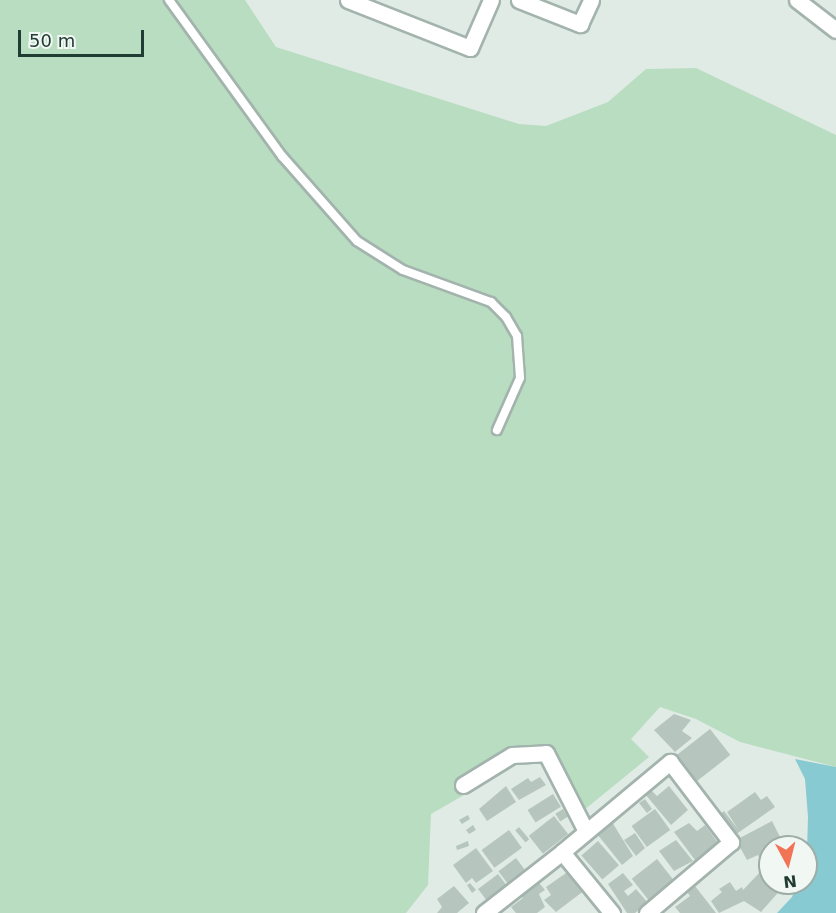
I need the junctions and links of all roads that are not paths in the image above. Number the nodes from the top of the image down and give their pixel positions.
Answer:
1 (169, 0) edge
2 (348, 0) edge
3 (491, 0) edge
4 (519, 0) edge
5 (591, 0) edge
6 (797, 0) edge
7 (836, 30) edge
8 (497, 430) dead end
9 (463, 785) dead end
10 (586, 831) junction
11 (562, 852) junction
12 (489, 912) edge
13 (612, 913) edge
14 (647, 913) edge

1 - 8 lane
2 - 3 street
4 - 5 street
6 - 7 street
9 - 10 street
10 - 11 street
10 - 14 street
11 - 12 street
11 - 13 street

